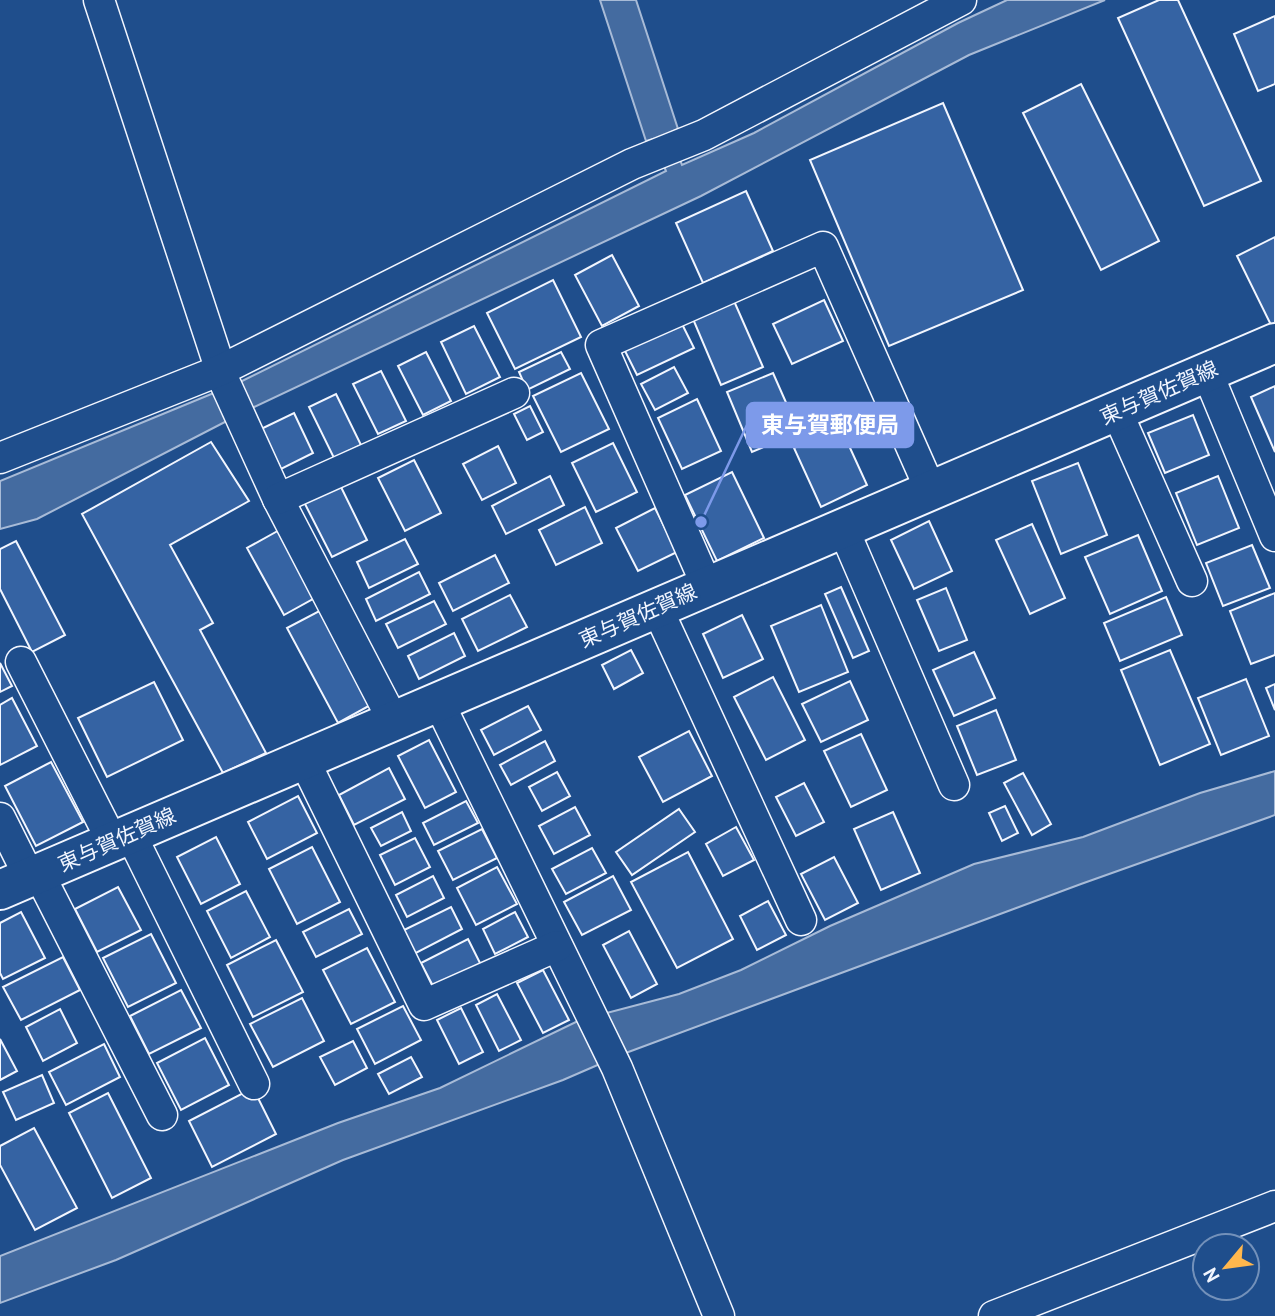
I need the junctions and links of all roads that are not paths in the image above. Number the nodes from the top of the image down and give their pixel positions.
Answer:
1 (99, 0) edge
2 (961, 0) edge
3 (1275, 342) edge
4 (1207, 372) junction
5 (223, 377) junction
6 (514, 393) dead end
7 (1117, 412) junction
8 (0, 458) edge
9 (931, 491) junction
10 (278, 499) junction
11 (843, 528) junction
12 (1275, 536) edge
13 (1192, 581) dead end
14 (707, 586) junction
15 (657, 608) junction
16 (21, 662) dead end
17 (439, 703) junction
18 (394, 722) junction
19 (304, 760) junction
20 (954, 785) dead end
21 (0, 818) edge
22 (121, 837) junction
23 (23, 880) edge
24 (801, 920) dead end
25 (557, 946) junction
26 (254, 1084) dead end
27 (162, 1115) dead end
28 (1275, 1206) edge
29 (719, 1316) edge
30 (994, 1316) edge

1 - 5 street
2 - 5 street
3 - 4 main road, 東与賀佐賀線
4 - 7 main road, 東与賀佐賀線
4 - 12 street
5 - 8 street
5 - 10 street
6 - 10 street
7 - 9 main road, 東与賀佐賀線
7 - 13 street
9 - 11 main road, 東与賀佐賀線
9 - 14 street
10 - 18 street
11 - 14 main road, 東与賀佐賀線
11 - 20 street
14 - 15 main road, 東与賀佐賀線
15 - 17 main road, 東与賀佐賀線
15 - 24 street
16 - 22 street
17 - 18 main road, 東与賀佐賀線
17 - 25 street
18 - 19 main road, 東与賀佐賀線
19 - 22 main road, 東与賀佐賀線
19 - 25 street
21 - 23 street
22 - 23 main road, 東与賀佐賀線
22 - 26 street
23 - 27 street
25 - 29 street
28 - 30 street

